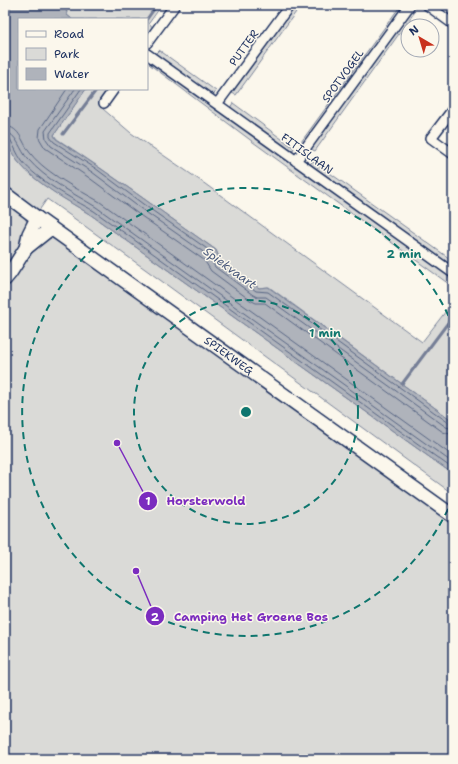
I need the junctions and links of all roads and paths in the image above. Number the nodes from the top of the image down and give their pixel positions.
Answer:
1 (175, 5) edge
2 (290, 5) edge
3 (410, 5) edge
4 (427, 5) edge
5 (453, 24) edge
6 (148, 42) edge
7 (148, 55) edge
8 (113, 90) edge
9 (104, 103) dead end
10 (217, 104) junction
11 (453, 109) edge
12 (453, 154) edge
13 (296, 161) junction
14 (5, 194) edge
15 (37, 218) junction
16 (51, 228) junction
17 (26, 248) junction
18 (453, 273) edge
19 (5, 279) edge
20 (453, 516) edge

1 - 6 street
2 - 10 street, PUTTER
3 - 13 street, SPOTVOGEL
4 - 5 street
7 - 10 street, FITISLAAN
8 - 9 street
10 - 13 street, FITISLAAN
11 - 12 street
13 - 18 street, FITISLAAN
14 - 15 main road, SPIEKWEG
15 - 16 main road, SPIEKWEG
15 - 17 main road
16 - 17 main road
16 - 20 main road, SPIEKWEG
17 - 19 main road

